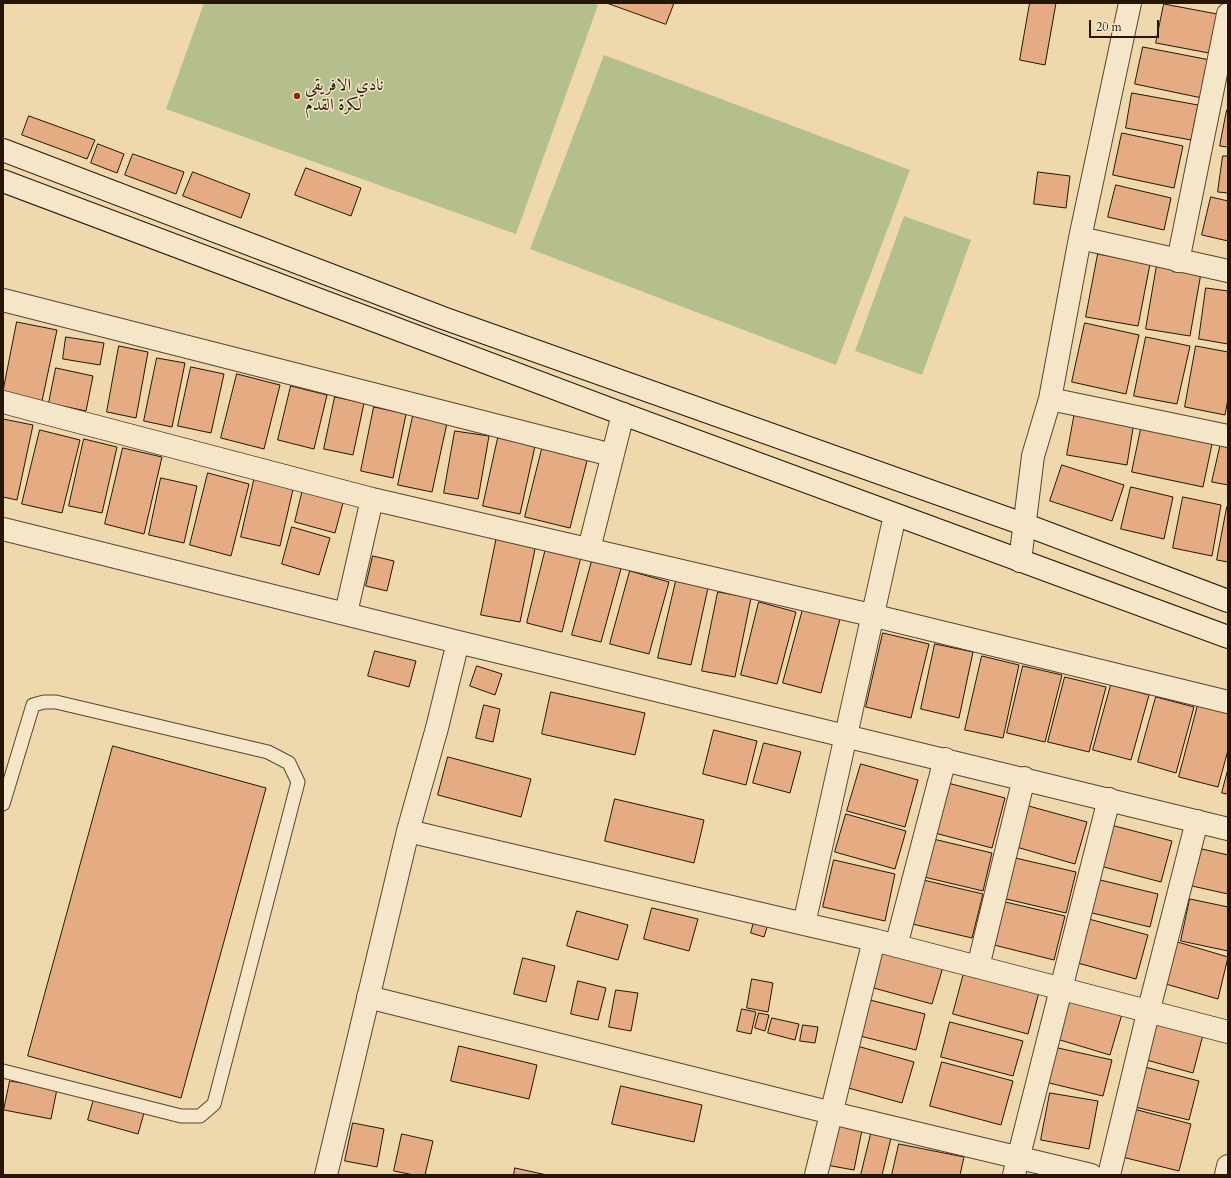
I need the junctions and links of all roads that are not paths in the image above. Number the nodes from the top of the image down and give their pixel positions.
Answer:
1 (1130, 3) edge
2 (1228, 14) edge
3 (3, 150) edge
4 (3, 181) edge
5 (1080, 238) junction
6 (1178, 261) junction
7 (1228, 272) edge
8 (3, 300) edge
9 (1050, 399) junction
10 (3, 402) edge
11 (623, 414) junction
12 (1228, 436) edge
13 (612, 455) junction
14 (372, 499) junction
15 (895, 515) junction
16 (1026, 525) junction
17 (3, 529) edge
18 (589, 549) junction
19 (1020, 561) junction
20 (1228, 601) edge
21 (346, 613) junction
22 (871, 615) junction
23 (1228, 636) edge
24 (458, 642) junction
25 (1228, 702) edge
26 (845, 735) junction
27 (945, 759) junction
28 (1024, 778) junction
29 (1109, 799) junction
30 (3, 804) edge
31 (1197, 821) junction
32 (1228, 828) edge
33 (408, 831) junction
34 (804, 924) junction
35 (874, 940) junction
36 (896, 946) junction
37 (978, 967) junction
38 (1060, 988) junction
39 (368, 997) junction
40 (1148, 1013) junction
41 (1228, 1032) edge
42 (3, 1071) edge
43 (832, 1113) junction
44 (1016, 1166) edge
45 (1228, 1166) edge
46 (326, 1175) edge
47 (816, 1175) edge
48 (1091, 1175) edge
49 (1109, 1175) edge
50 (1226, 1175) edge

1 - 5 street
2 - 6 street
3 - 16 street
4 - 11 street
5 - 6 street
5 - 9 street
6 - 7 street
8 - 13 street
9 - 12 street
9 - 16 street
10 - 14 street
11 - 13 street
11 - 15 street
13 - 18 street
14 - 18 street
14 - 21 street
15 - 19 street
15 - 22 street
16 - 19 street
16 - 20 street
17 - 21 street
18 - 22 street
19 - 23 street
21 - 24 street
22 - 25 street
22 - 26 street
24 - 26 street
24 - 33 street
26 - 27 street
26 - 34 street
27 - 28 street
27 - 36 street
28 - 29 street
28 - 37 street
29 - 31 street
29 - 38 street
30 - 42 lane
31 - 32 street
31 - 40 street
33 - 34 street
33 - 39 street
34 - 35 street
35 - 36 street
35 - 43 street
36 - 37 street
37 - 38 street
38 - 40 street
38 - 44 street
39 - 43 street
39 - 46 street
40 - 41 street
40 - 49 street
43 - 44 street
43 - 47 street
44 - 48 street
45 - 50 street

